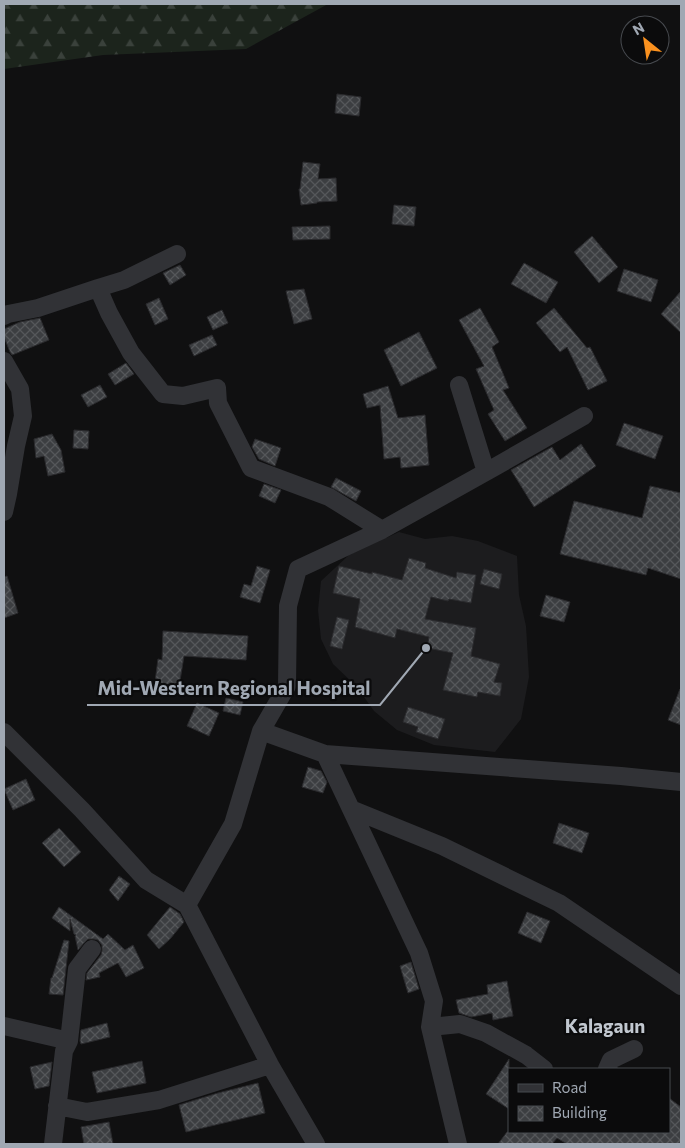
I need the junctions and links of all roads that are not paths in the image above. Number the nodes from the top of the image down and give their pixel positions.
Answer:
1 (177, 254) dead end
2 (98, 288) junction
3 (4, 316) edge
4 (4, 361) edge
5 (458, 385) dead end
6 (584, 416) dead end
7 (10, 447) edge
8 (486, 472) junction
9 (4, 512) edge
10 (382, 530) junction
11 (261, 731) junction
12 (4, 732) edge
13 (325, 754) junction
14 (681, 782) edge
15 (351, 809) junction
16 (187, 905) junction
17 (92, 949) dead end
18 (681, 986) edge
19 (4, 1026) edge
20 (430, 1027) junction
21 (69, 1041) junction
22 (634, 1049) dead end
23 (270, 1065) junction
24 (543, 1068) edge
25 (607, 1068) edge
26 (57, 1106) junction
27 (53, 1144) edge
28 (316, 1144) edge
29 (458, 1144) edge

1 - 2 street
2 - 3 street
2 - 10 street
4 - 7 street
5 - 8 street
6 - 8 street
7 - 9 street
8 - 10 street
10 - 11 street
11 - 13 street
11 - 16 street
12 - 16 street
13 - 14 street
13 - 15 street
15 - 18 street
15 - 20 street
16 - 23 street
17 - 21 street
19 - 21 street
20 - 24 street
20 - 29 street
21 - 26 street
22 - 25 street
23 - 26 street
23 - 28 street
26 - 27 street

